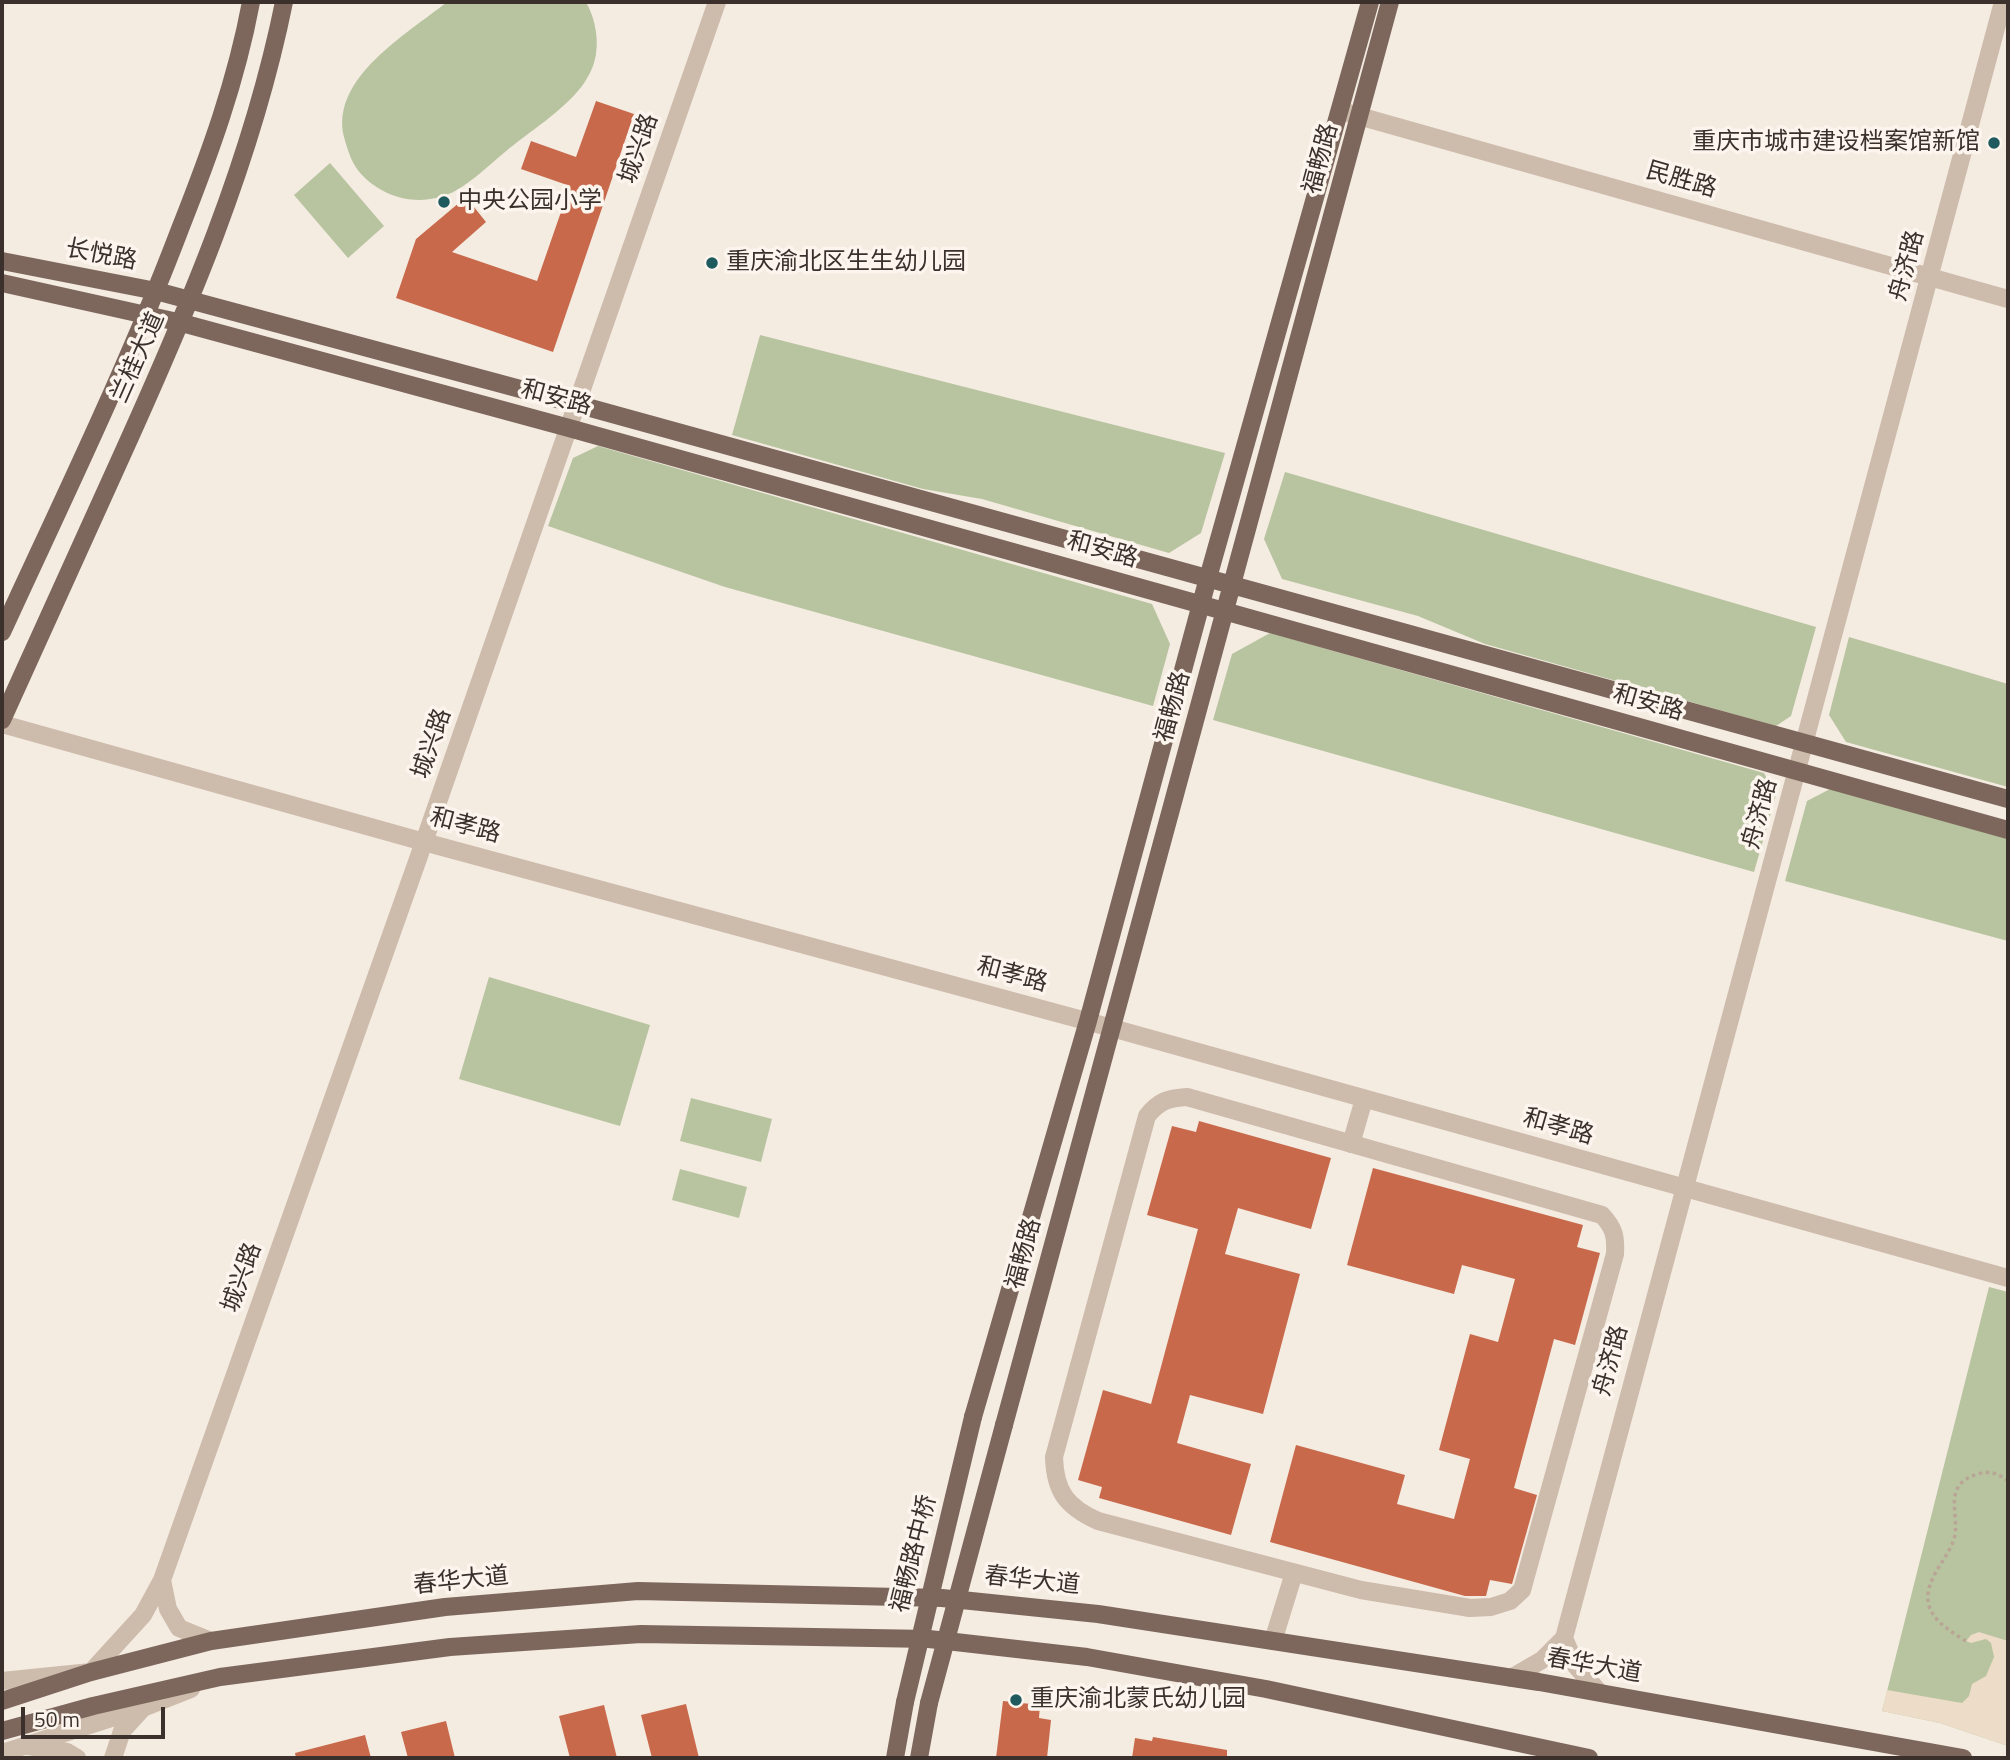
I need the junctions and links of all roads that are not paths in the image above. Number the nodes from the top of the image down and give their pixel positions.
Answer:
1 (251, 2) edge
2 (284, 2) edge
3 (717, 2) edge
4 (1370, 2) edge
5 (1390, 2) edge
6 (2003, 2) edge
7 (1341, 111) junction
8 (1359, 116) junction
9 (2, 261) edge
10 (1931, 277) junction
11 (2, 283) edge
12 (156, 291) junction
13 (2008, 299) edge
14 (190, 301) junction
15 (147, 314) junction
16 (182, 323) junction
17 (576, 404) junction
18 (569, 428) junction
19 (1208, 578) junction
20 (1232, 586) junction
21 (1202, 604) junction
22 (1226, 612) junction
23 (2, 632) edge
24 (2, 722) edge
25 (1806, 745) junction
26 (1798, 771) junction
27 (2008, 799) edge
28 (2008, 830) edge
29 (424, 842) junction
30 (1088, 1021) junction
31 (1112, 1028) junction
32 (1364, 1099) junction
33 (1351, 1144) junction
34 (1682, 1189) junction
35 (2008, 1278) edge
36 (973, 1417) joint
37 (1294, 1573) junction
38 (162, 1580) junction
39 (1564, 1638) junction
40 (211, 1641) junction
41 (1273, 1641) junction
42 (91, 1672) junction
43 (220, 1677) junction
44 (1511, 1678) junction
45 (2, 1681) edge
46 (1599, 1692) junction
47 (2, 1701) edge
48 (143, 1708) junction
49 (2, 1731) edge
50 (25, 1746) junction
51 (2, 1753) edge
52 (1539, 1753) edge
53 (76, 1758) edge
54 (113, 1758) edge
55 (895, 1758) edge
56 (919, 1758) edge
57 (1589, 1758) edge
58 (1963, 1758) edge

1 - 12 main road, 兰桂大道
2 - 14 main road, 兰桂大道
3 - 17 street, 城兴路
4 - 7 main road, 福畅路
5 - 8 main road, 福畅路
6 - 10 street, 舟济路
7 - 8 street, 民胜路
7 - 19 main road, 福畅路
8 - 10 street, 民胜路
8 - 20 main road, 福畅路
9 - 12 main road, 长悦路
10 - 13 street, 民胜路
10 - 25 street, 舟济路
11 - 15 main road, 长悦路
12 - 14 main road, 长悦路
12 - 15 main road, 兰桂大道
14 - 16 main road, 兰桂大道
14 - 17 main road, 和安路
15 - 16 main road, 长悦路
15 - 23 main road, 兰桂大道
16 - 18 main road, 和安路
16 - 24 main road, 兰桂大道
17 - 18 street, 城兴路
17 - 19 main road, 和安路
18 - 21 main road, 和安路
18 - 29 street, 城兴路
19 - 20 main road, 和安路
19 - 21 main road, 福畅路
20 - 22 main road, 福畅路
20 - 25 main road, 和安路
21 - 22 main road, 和安路
21 - 30 main road, 福畅路
22 - 26 main road, 和安路
22 - 31 main road, 福畅路
24 - 29 street, 和孝路
25 - 26 street, 舟济路
25 - 27 main road, 和安路
26 - 28 main road, 和安路
26 - 34 street, 舟济路
29 - 30 street, 和孝路
29 - 38 street, 城兴路
30 - 31 street, 和孝路
30 - 36 main road, 福畅路
31 - 32 street, 和孝路
31 - 56 main road, 福畅路, bridge
32 - 33 street
32 - 34 street, 和孝路
33 - 37 street
33 - 37 street
34 - 35 street, 和孝路
34 - 39 street, 舟济路
36 - 55 main road, 福畅路中桥, bridge
37 - 41 street
38 - 40 street
38 - 42 street, 城兴路
39 - 44 street
39 - 46 street
40 - 41 main road, 春华大道
40 - 42 main road, 春华大道
41 - 44 main road, 春华大道
42 - 45 street, 春华大道
42 - 47 main road, 春华大道
43 - 48 street
43 - 49 main road
43 - 52 main road
44 - 46 main road, 春华大道
46 - 58 main road, 春华大道
48 - 50 street
48 - 54 street
50 - 51 street
50 - 53 street
52 - 57 main road

